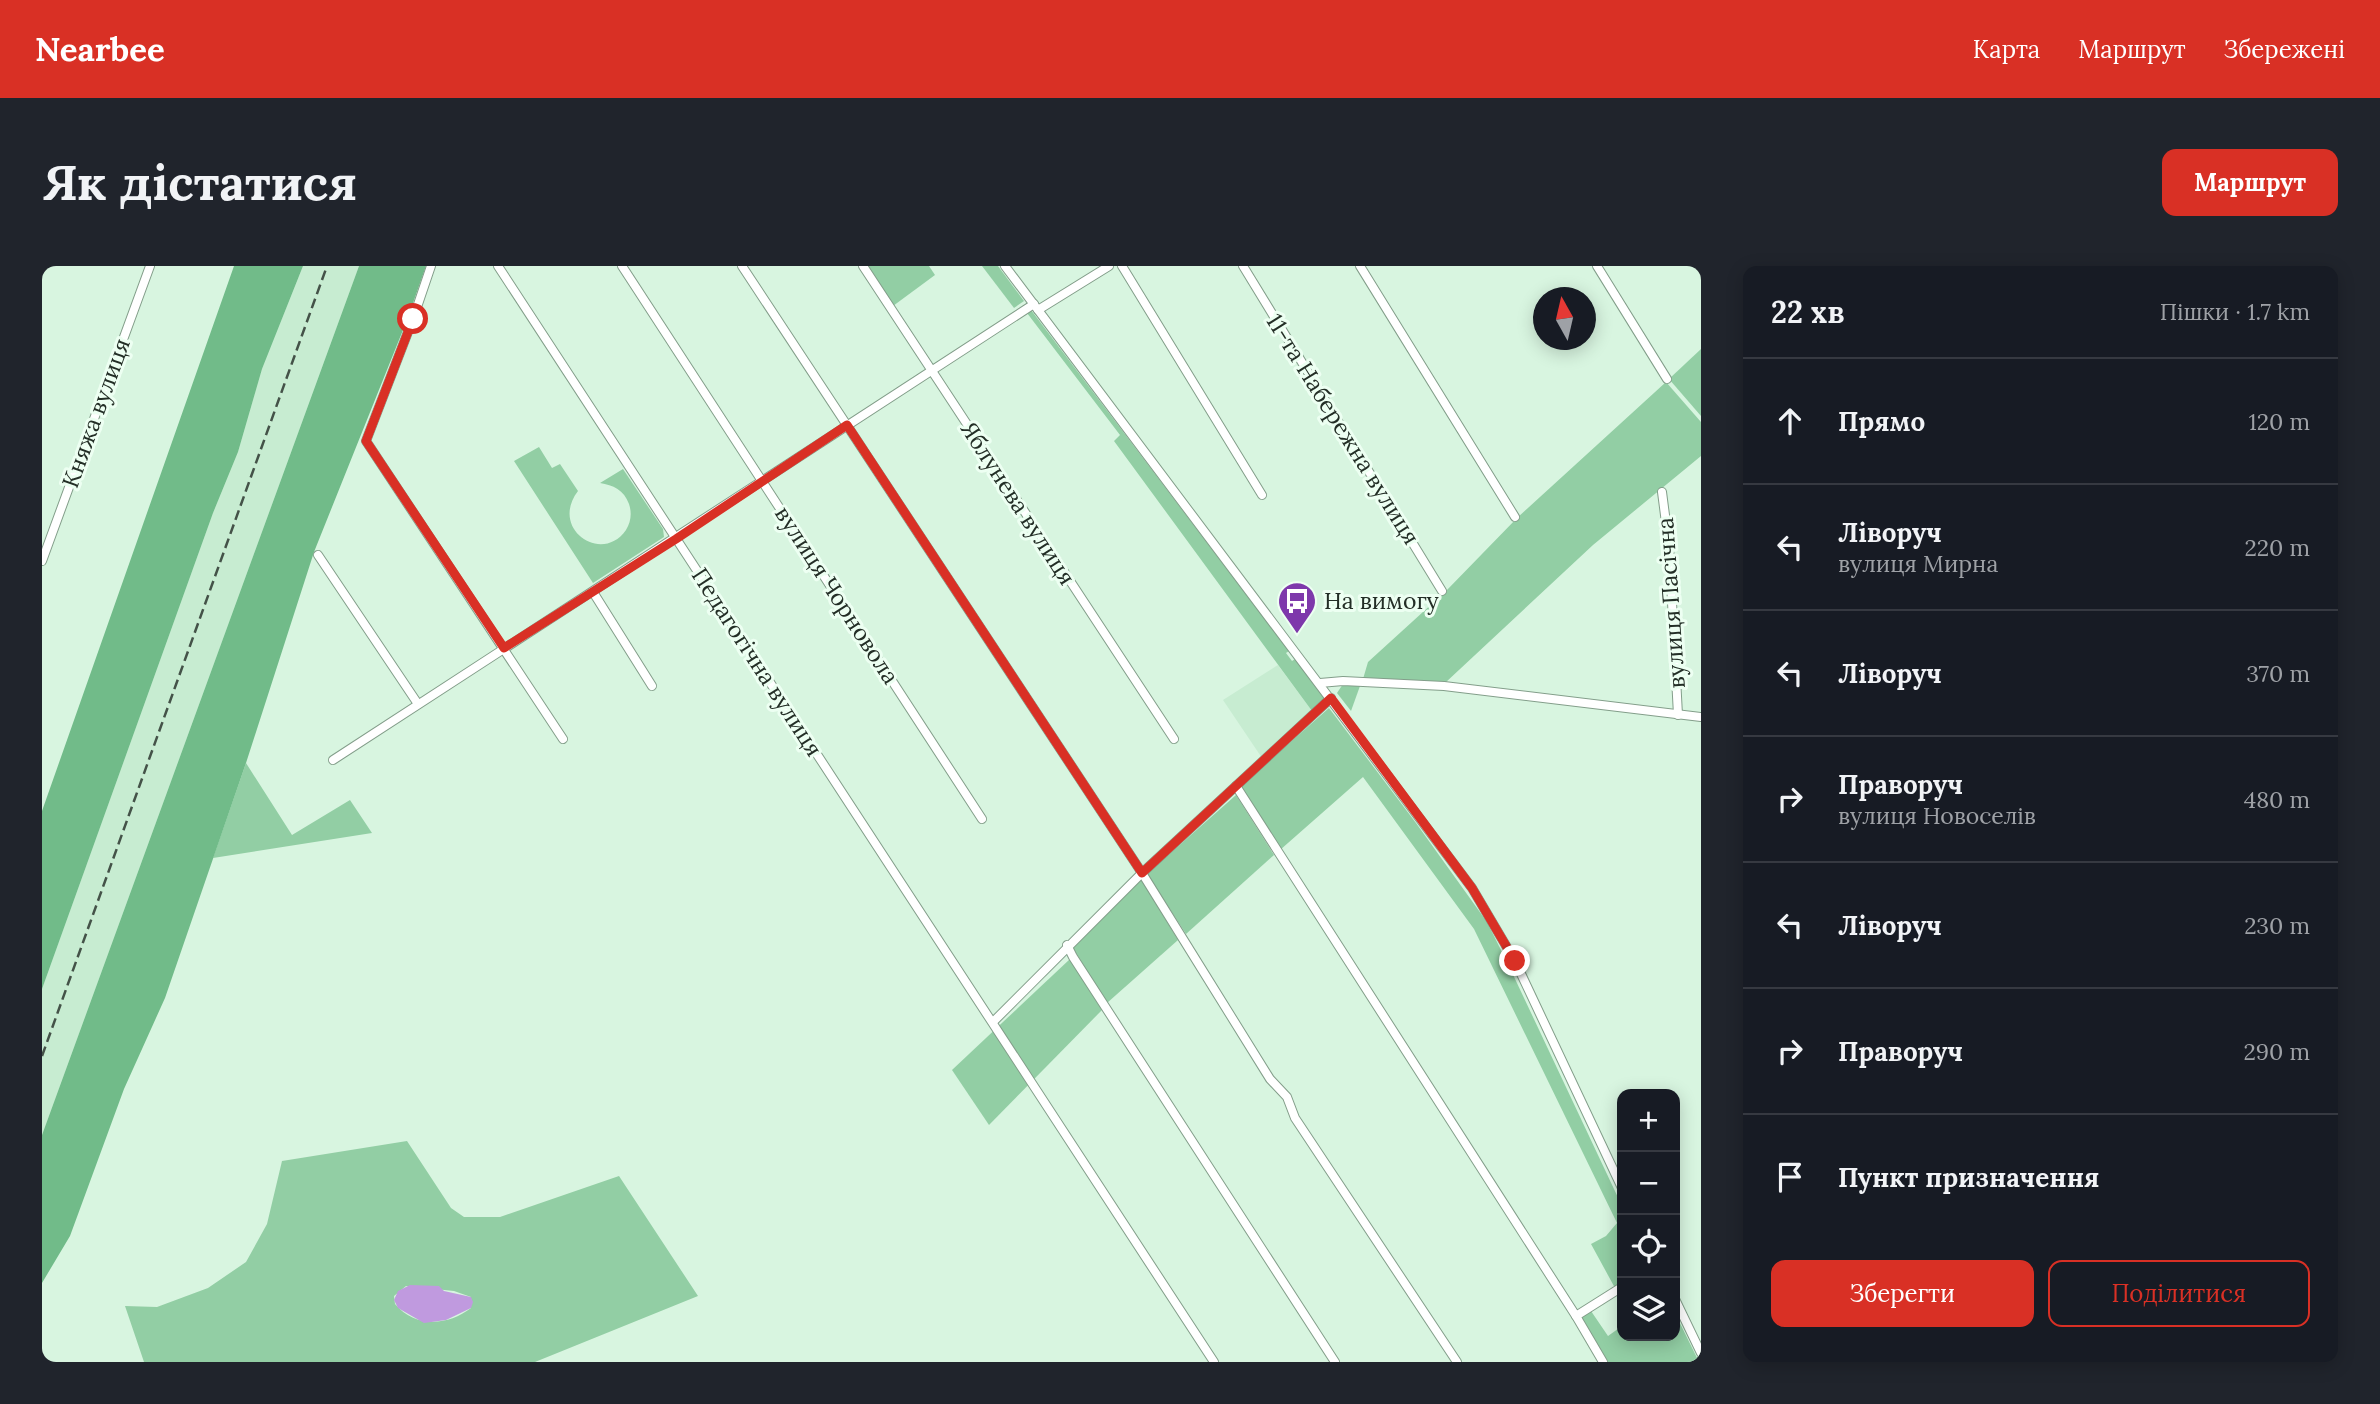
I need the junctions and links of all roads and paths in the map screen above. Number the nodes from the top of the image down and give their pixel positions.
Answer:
1 (150, 266) edge
2 (431, 266) edge
3 (498, 266) edge
4 (622, 266) edge
5 (742, 266) edge
6 (863, 266) edge
7 (1005, 266) edge
8 (1109, 266) edge
9 (1122, 266) edge
10 (1243, 266) edge
11 (1360, 266) edge
12 (1597, 266) edge
13 (1036, 307) junction
14 (931, 370) junction
15 (1667, 379) dead end
16 (847, 425) junction
17 (763, 481) junction
18 (1662, 492) dead end
19 (1262, 495) dead end
20 (1516, 517) dead end
21 (676, 539) junction
22 (318, 555) dead end
23 (42, 561) edge
24 (1442, 591) dead end
25 (593, 592) junction
26 (504, 648) junction
27 (1320, 683) junction
28 (652, 686) dead end
29 (1331, 698) junction
30 (418, 704) junction
31 (1678, 715) junction
32 (1701, 717) edge
33 (563, 739) dead end
34 (1174, 739) dead end
35 (332, 760) dead end
36 (1236, 786) junction
37 (982, 819) dead end
38 (1142, 873) junction
39 (1068, 945) junction
40 (993, 1022) junction
41 (1617, 1177) edge
42 (1617, 1290) edge
43 (1680, 1309) edge
44 (1576, 1316) junction
45 (1701, 1353) edge
46 (1213, 1362) edge
47 (1335, 1362) edge
48 (1457, 1362) edge
49 (1603, 1362) edge

1 - 23 street, Княжа вулиця
2 - 26 street
3 - 21 street, Педагогічна вулиця
4 - 17 street, вулиця Чорновола
5 - 16 street
6 - 14 street, Яблунева вулиця
7 - 13 street
8 - 13 street
9 - 19 street
10 - 24 street, 11-та Набережна вулиця
11 - 20 street
12 - 15 street
13 - 14 street
13 - 27 street
14 - 16 street
14 - 34 street, Яблунева вулиця
16 - 17 street
16 - 38 street
17 - 21 street
17 - 37 street, вулиця Чорновола
18 - 31 street, вулиця Пасічна
21 - 25 street
21 - 40 street, Педагогічна вулиця
22 - 30 street
25 - 26 street
25 - 28 street
26 - 30 street
26 - 33 street
27 - 29 street
27 - 31 street
29 - 36 street
29 - 41 street
30 - 35 street
31 - 32 street
36 - 38 street
36 - 44 street
38 - 39 street
38 - 48 street
39 - 40 street
39 - 47 street
40 - 46 street, Педагогічна вулиця
42 - 44 street
43 - 45 street
44 - 49 street

